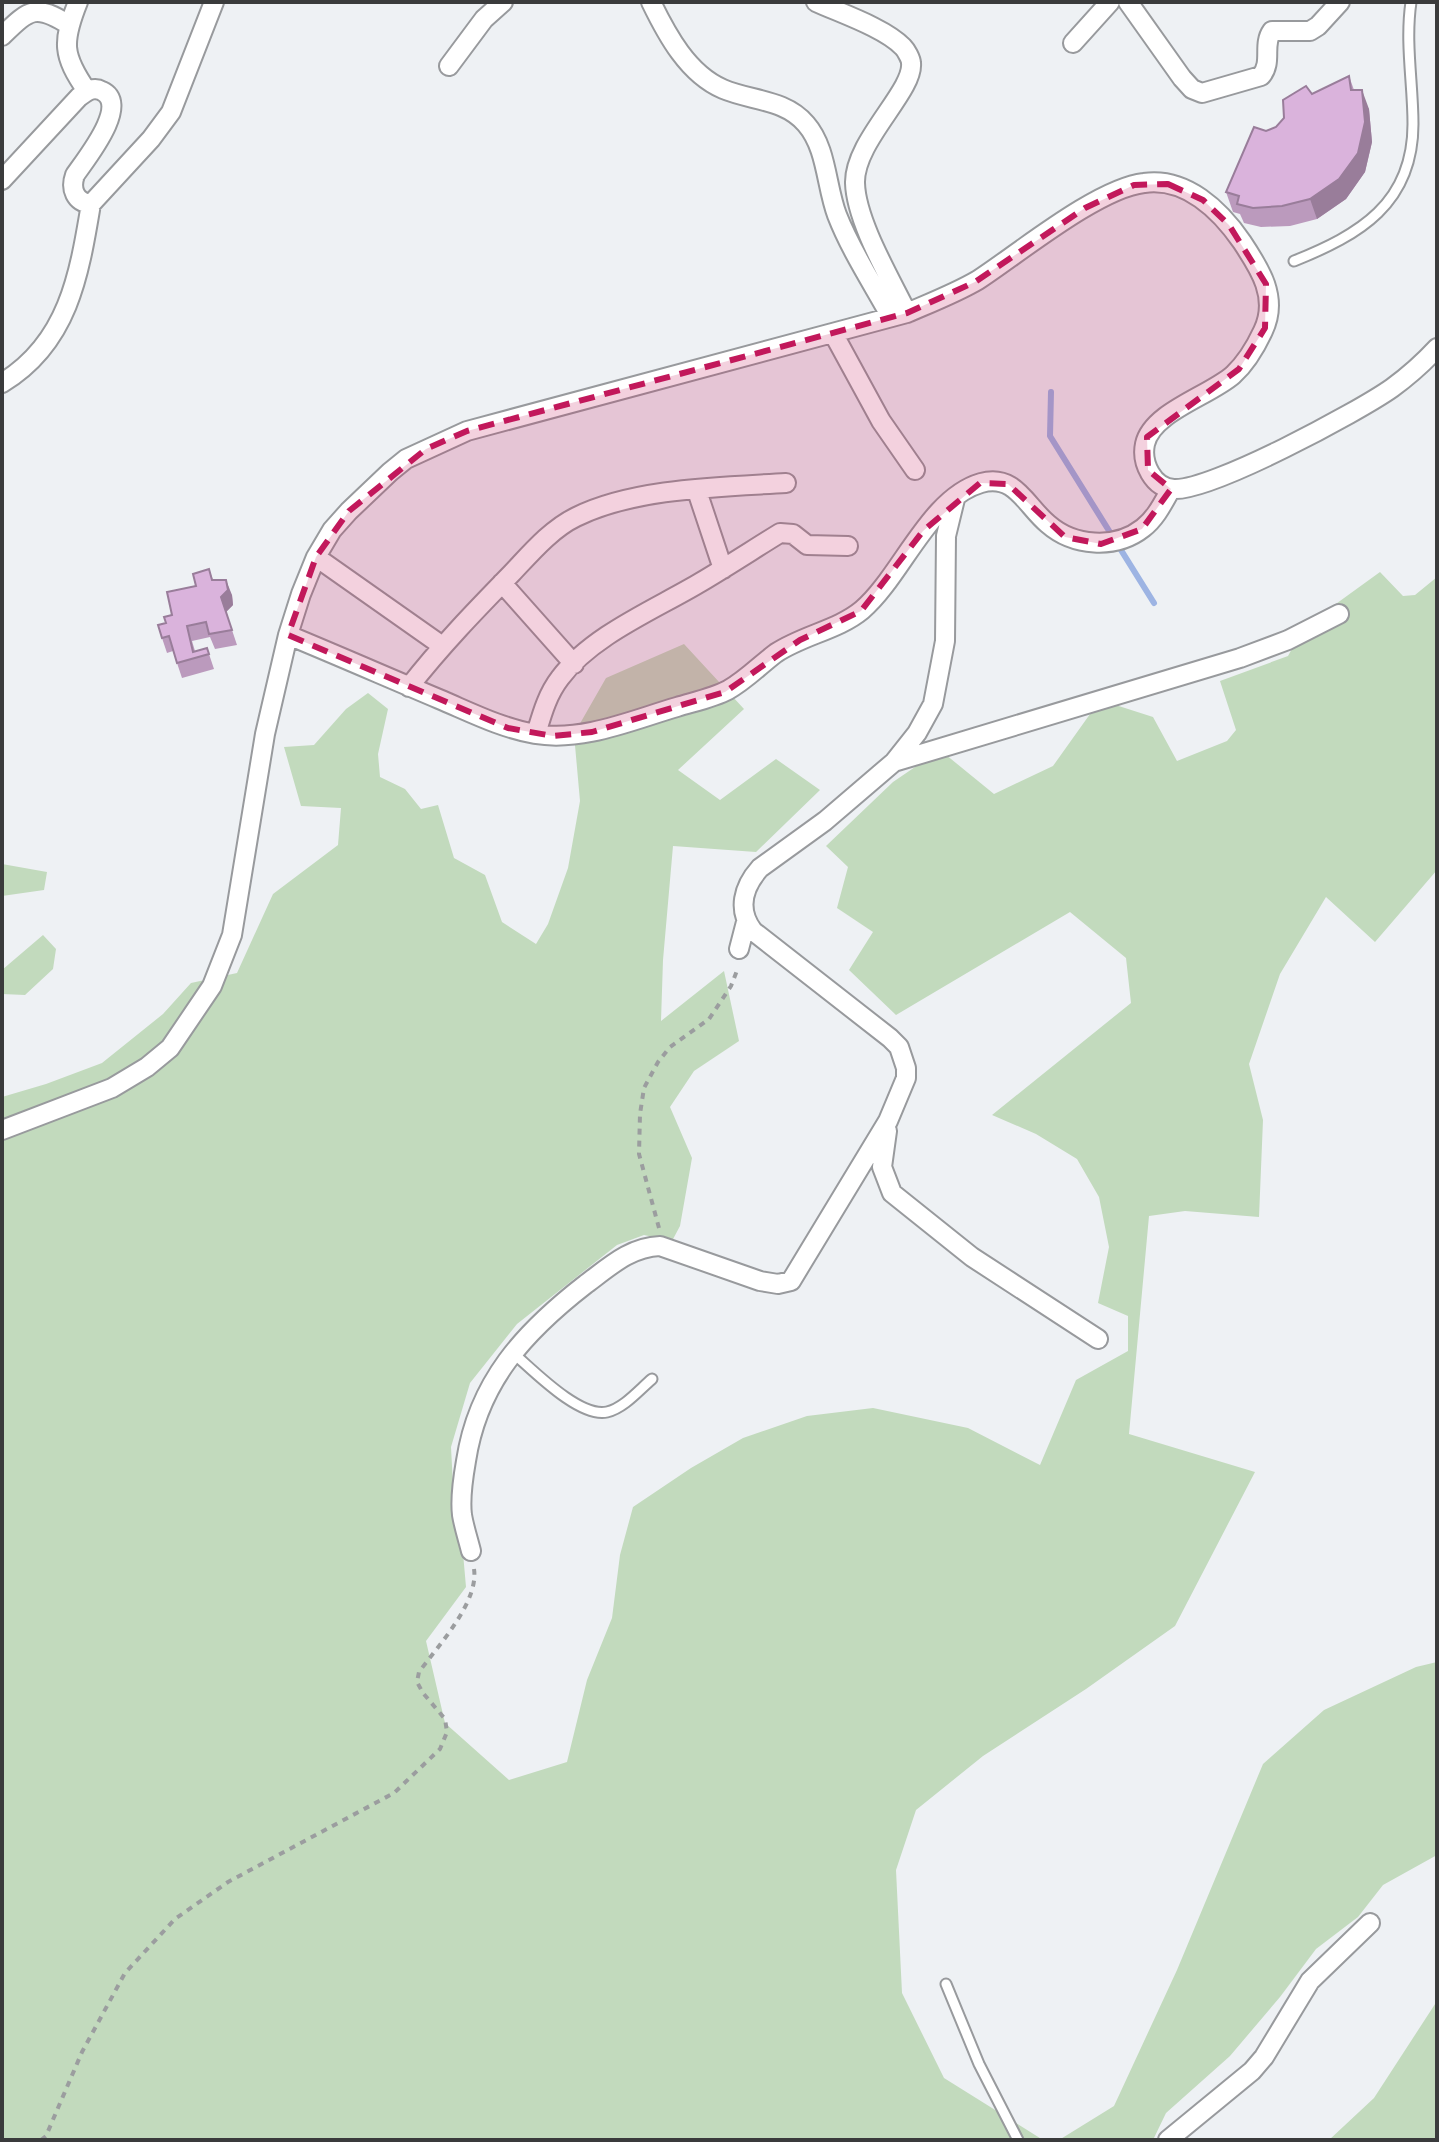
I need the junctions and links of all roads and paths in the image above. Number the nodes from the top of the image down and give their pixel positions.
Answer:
1 (78, 2) edge
2 (214, 2) edge
3 (503, 2) edge
4 (651, 2) edge
5 (816, 2) edge
6 (1110, 2) edge
7 (1128, 2) edge
8 (1340, 2) edge
9 (1411, 2) edge
10 (69, 25) junction
11 (2, 36) edge
12 (1073, 43) dead end
13 (449, 66) dead end
14 (87, 91) junction
15 (2, 180) edge
16 (91, 204) junction
17 (1294, 261) dead end
18 (899, 315) junction
19 (833, 333) junction
20 (1437, 348) edge
21 (2, 383) edge
22 (915, 470) dead end
23 (786, 483) dead end
24 (1171, 489) junction
25 (697, 491) junction
26 (955, 499) junction
27 (848, 546) dead end
28 (316, 557) junction
29 (723, 569) junction
30 (502, 583) junction
31 (1339, 614) dead end
32 (288, 635) junction
33 (441, 645) junction
34 (574, 664) junction
35 (409, 687) junction
36 (536, 734) junction
37 (894, 762) junction
38 (746, 922) junction
39 (739, 949) joint
40 (888, 1121) junction
41 (2, 1130) edge
42 (660, 1246) junction
43 (1098, 1339) dead end
44 (513, 1353) junction
45 (652, 1379) dead end
46 (471, 1551) joint
47 (1370, 1923) dead end
48 (946, 1984) dead end
49 (41, 2140) edge
50 (1018, 2140) edge
51 (1168, 2140) edge

1 - 10 street
2 - 16 street
3 - 13 street
4 - 18 street
5 - 18 street
6 - 12 street
7 - 8 street
9 - 17 lane
10 - 11 street
10 - 14 street
14 - 15 street
14 - 16 street
16 - 21 street
18 - 19 street
18 - 24 street
19 - 22 street
19 - 28 street
20 - 24 street
23 - 25 street
24 - 26 street
25 - 29 street
25 - 30 street
26 - 36 street
26 - 37 street
27 - 29 street
28 - 32 street
28 - 33 street
29 - 34 street
30 - 33 street
30 - 34 street
31 - 37 street
32 - 35 street
32 - 41 street
33 - 35 street
34 - 36 street
35 - 36 street
37 - 38 street
38 - 39 street
38 - 40 street
39 - 42 path
40 - 42 street
40 - 43 street
42 - 44 street
44 - 45 lane
44 - 46 street
46 - 49 path
47 - 51 street
48 - 50 lane

